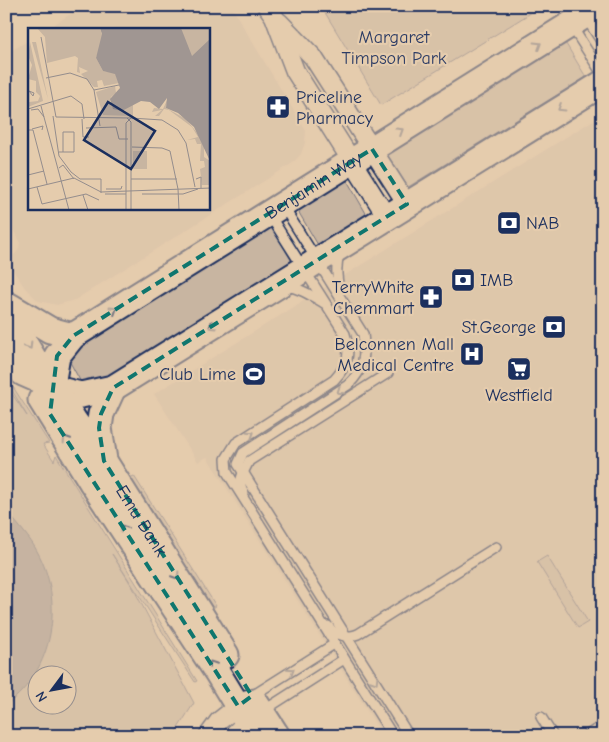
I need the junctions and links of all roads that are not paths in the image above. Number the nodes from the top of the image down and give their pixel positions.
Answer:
1 (600, 6) edge
2 (270, 11) edge
3 (577, 20) junction
4 (603, 44) edge
5 (603, 71) edge
6 (603, 83) edge
7 (362, 155) junction
8 (408, 204) junction
9 (276, 210) junction
10 (387, 217) junction
11 (345, 243) junction
12 (310, 265) junction
13 (278, 285) junction
14 (340, 296) junction
15 (6, 305) edge
16 (326, 305) junction
17 (73, 336) junction
18 (6, 343) edge
19 (23, 373) junction
20 (388, 373) dead end
21 (52, 385) junction
22 (113, 388) junction
23 (50, 414) junction
24 (104, 461) junction
25 (496, 547) dead end
26 (376, 622) junction
27 (349, 640) junction
28 (334, 646) junction
29 (341, 661) dead end
30 (248, 718) edge
31 (541, 718) dead end
32 (603, 725) edge
33 (208, 736) edge
34 (277, 736) edge
35 (394, 736) edge
36 (409, 736) edge
37 (553, 736) edge
38 (586, 736) edge

1 - 3 main road, Benjamin Way
2 - 7 street
2 - 7 street
3 - 4 lane
3 - 5 lane
7 -> 3 main road, Benjamin Way
6 -> 8 main road
7 - 8 street
7 - 9 main road, Benjamin Way
7 - 10 street
8 - 10 main road
9 - 12 lane
9 - 12 lane
17 -> 9 main road, Benjamin Way
10 - 11 main road
11 - 12 main road
11 - 14 lane
12 - 13 main road
12 - 14 lane
12 - 16 lane
13 - 16 lane
13 -> 22 main road
14 -> 27 lane
15 - 17 main road
15 -> 21 street, Emu Bank
28 -> 16 lane
17 - 21 main road, Benjamin Way
18 - 19 street, Emu Bank
19 - 21 main road
19 - 23 main road, Emu Bank
20 - 26 lane
21 - 22 main road
21 - 23 main road, Benjamin Way
21 - 24 main road, Emu Bank
22 - 24 main road
30 -> 23 main road, Emu Bank
24 -> 30 main road, Emu Bank
25 - 26 lane
26 - 27 lane
27 - 28 lane
27 -> 36 lane
30 -> 28 lane
28 - 35 lane
29 - 30 lane
30 - 33 street
30 - 34 main road, Emu Bank
31 - 37 lane
32 - 38 lane

